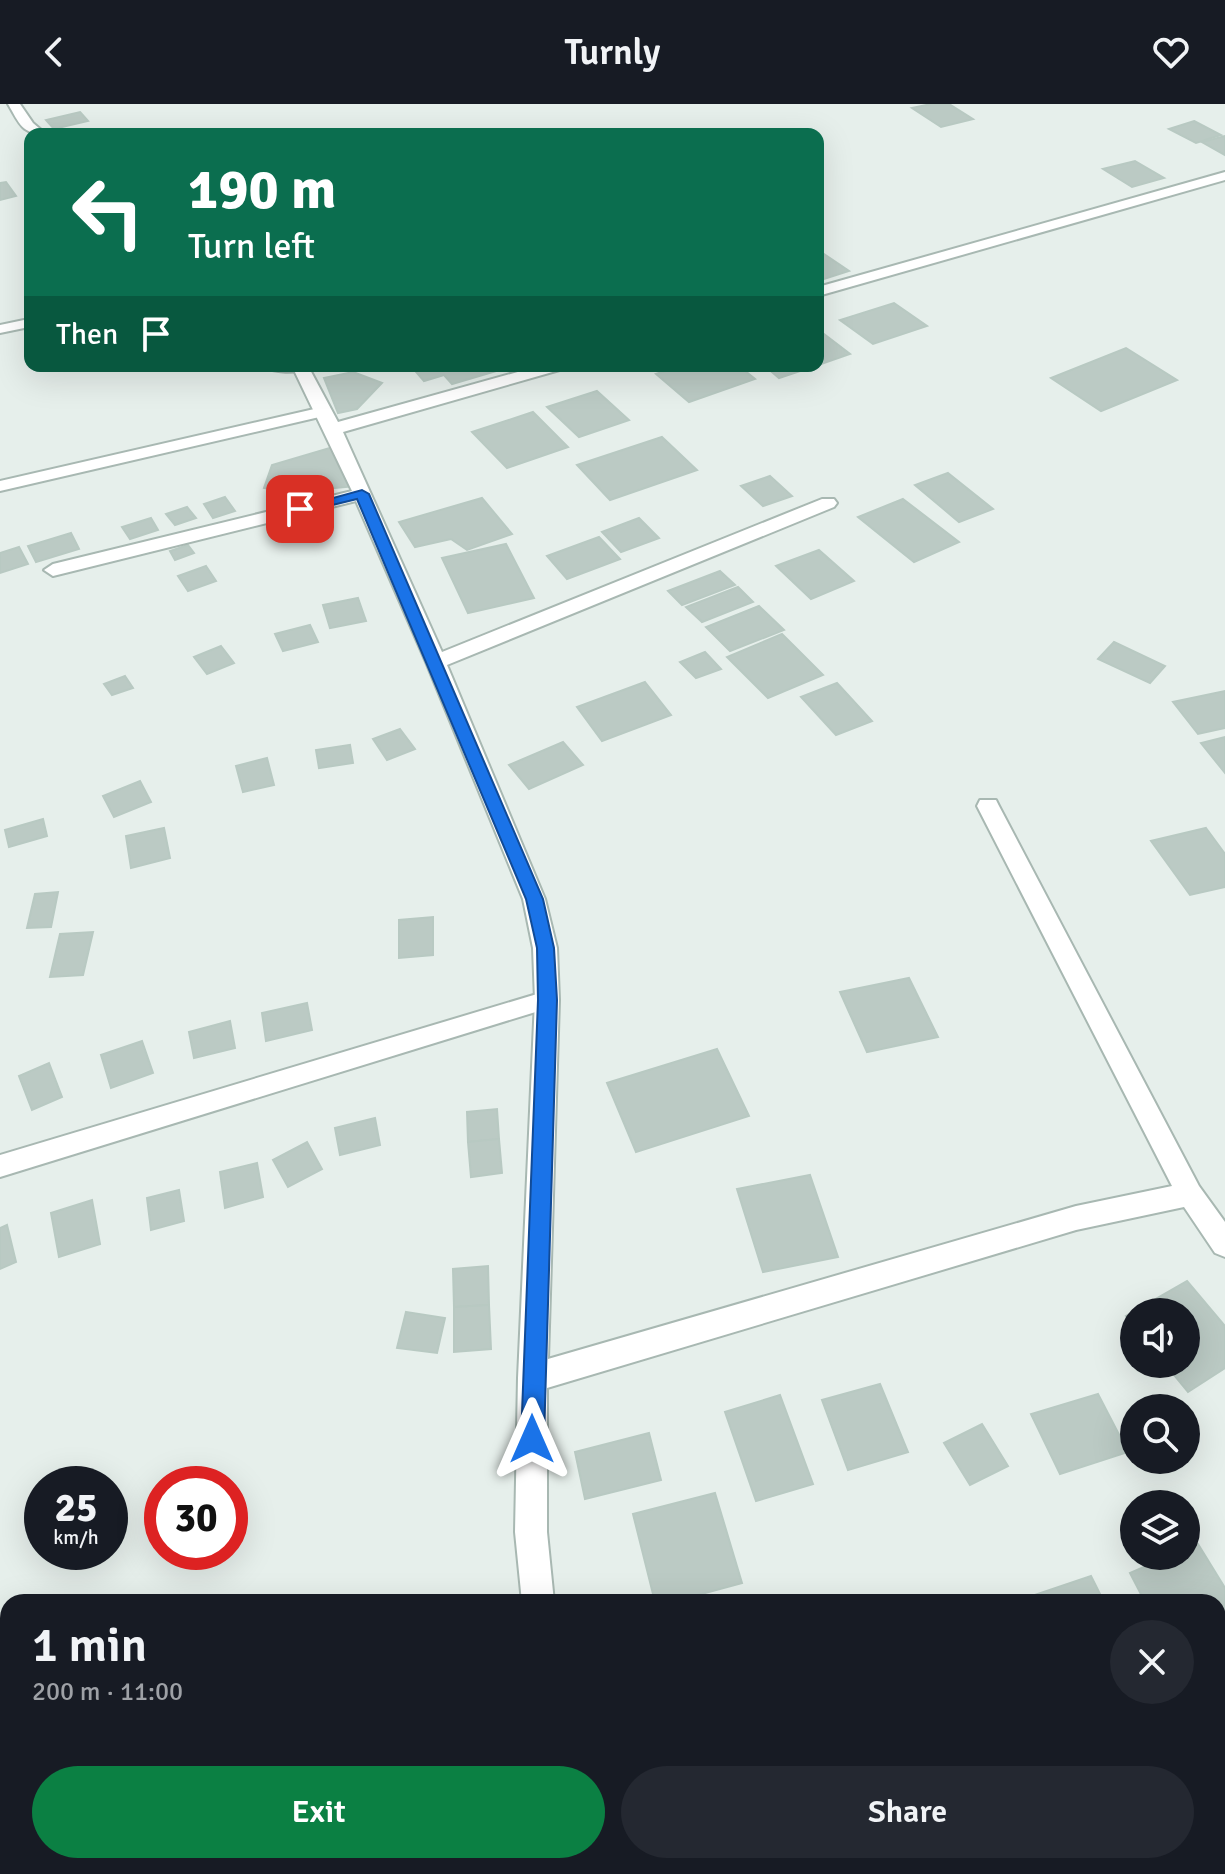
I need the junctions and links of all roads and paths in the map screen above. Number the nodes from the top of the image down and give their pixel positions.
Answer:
1 (14, 104) edge
2 (31, 128) edge
3 (1225, 176) edge
4 (824, 290) edge
5 (24, 327) edge
6 (0, 329) edge
7 (303, 372) edge
8 (532, 372) edge
9 (328, 421) junction
10 (0, 486) edge
11 (362, 494) junction
12 (828, 503) dead end
13 (53, 570) dead end
14 (436, 662) junction
15 (988, 806) dead end
16 (547, 1000) junction
17 (0, 1166) edge
18 (1190, 1194) junction
19 (1225, 1244) edge
20 (533, 1378) junction
21 (537, 1594) edge

1 - 2 street
3 - 4 street
5 - 6 lane
7 - 9 street
8 - 9 street
9 - 10 lane
9 - 11 street
11 - 13 street
11 - 14 street
12 - 14 street
14 - 16 street
15 - 18 street
16 - 17 lane
16 - 20 street
18 - 19 street
18 - 20 street
20 - 21 street

